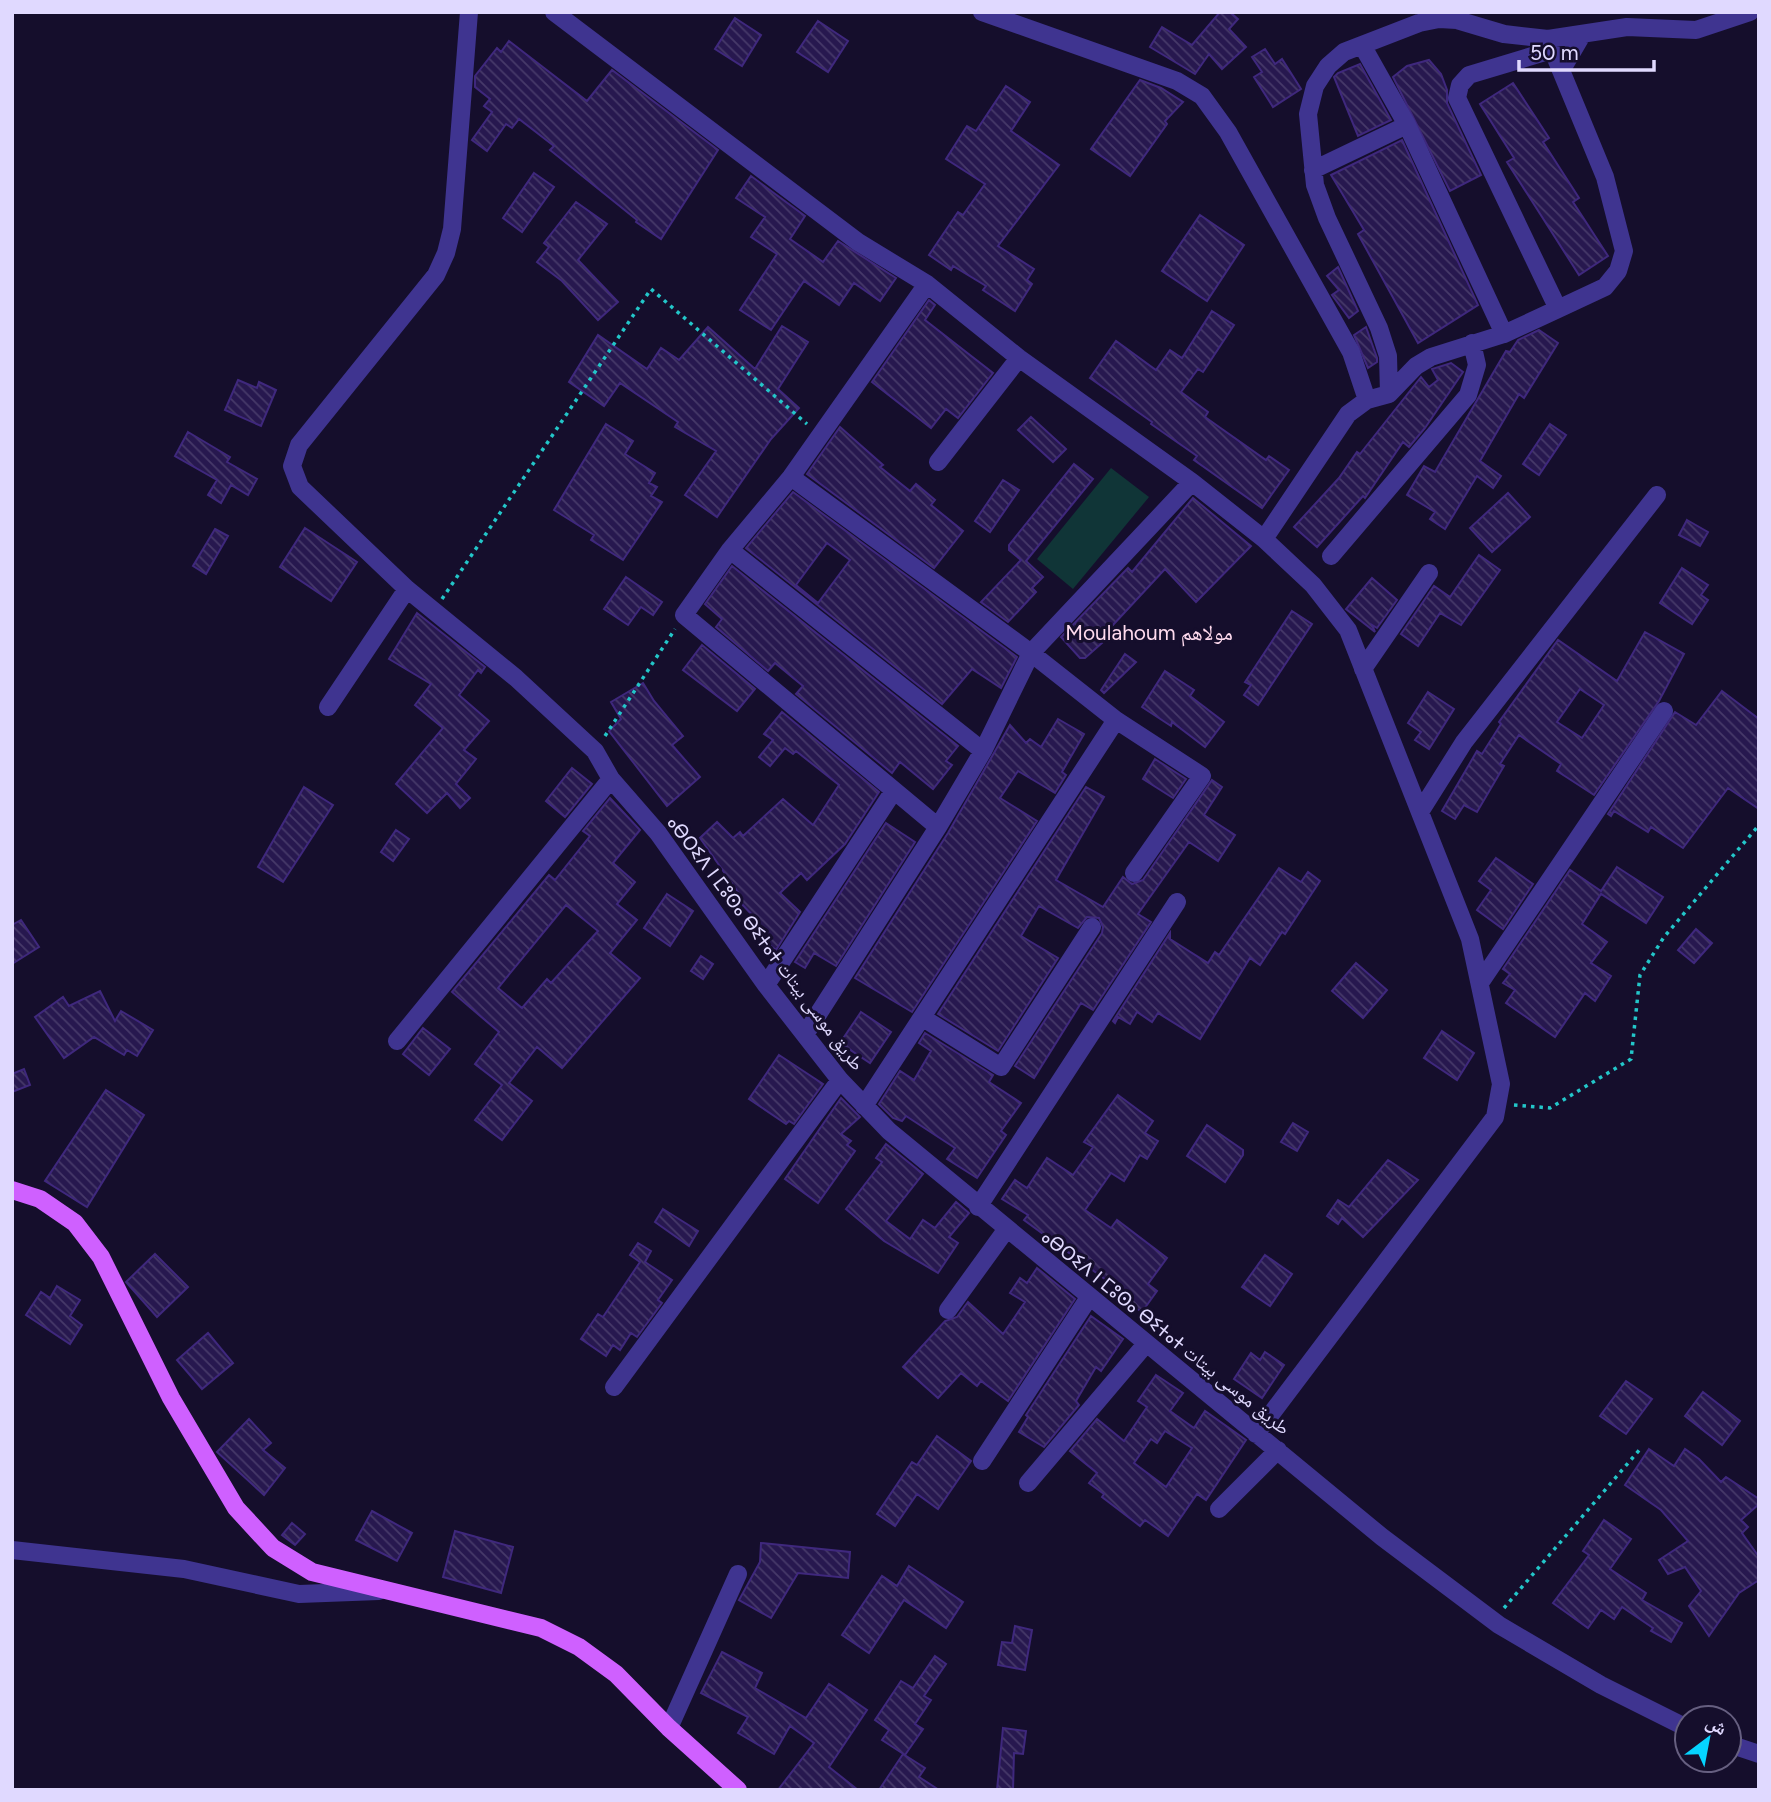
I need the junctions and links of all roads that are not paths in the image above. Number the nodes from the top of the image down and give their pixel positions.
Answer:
1 (468, 12) edge
2 (554, 12) edge
3 (982, 12) edge
4 (1749, 12) edge
5 (1582, 35) junction
6 (1362, 45) junction
7 (1550, 45) junction
8 (1561, 71) junction
9 (1407, 125) junction
10 (1313, 170) junction
11 (927, 284) junction
12 (1558, 309) junction
13 (1504, 334) junction
14 (1472, 343) junction
15 (1019, 358) junction
16 (1389, 394) junction
17 (1367, 400) junction
18 (938, 462) dead end
19 (791, 477) junction
20 (1192, 482) junction
21 (1657, 495) dead end
22 (1264, 539) junction
23 (730, 550) junction
24 (1331, 556) dead end
25 (1429, 573) dead end
26 (407, 589) junction
27 (1031, 653) junction
28 (1363, 669) junction
29 (328, 707) dead end
30 (1664, 711) dead end
31 (1116, 720) junction
32 (983, 751) junction
33 (611, 779) junction
34 (894, 792) junction
35 (1420, 812) junction
36 (938, 827) junction
37 (1137, 869) dead end
38 (1177, 902) dead end
39 (1091, 927) dead end
40 (1480, 984) junction
41 (766, 985) junction
42 (923, 1018) junction
43 (806, 1033) junction
44 (397, 1041) dead end
45 (840, 1080) junction
46 (864, 1106) junction
47 (12, 1191) edge
48 (978, 1207) junction
49 (1006, 1230) junction
50 (1088, 1298) junction
51 (948, 1310) dead end
52 (1145, 1345) junction
53 (614, 1387) dead end
54 (1256, 1434) junction
55 (1278, 1450) junction
56 (982, 1461) dead end
57 (1028, 1483) dead end
58 (1219, 1509) dead end
59 (12, 1550) edge
60 (738, 1574) dead end
61 (382, 1591) junction
62 (1673, 1721) edge
63 (669, 1728) junction
64 (738, 1790) edge

1 - 26 street, ⴰⴱⵔⵉⴷ ⵏ ⵎⵓⵙⴰ ⴱⵉⵜⴰⵜ طريق موسى بيتات
2 - 11 street
3 - 17 street
4 - 5 street
5 - 7 street
5 - 8 street
6 - 7 street
6 - 9 street
6 - 10 street
7 - 8 street
7 - 12 street
8 - 12 street
9 - 10 street
9 - 13 street
10 - 16 street
11 - 15 street
11 - 19 street
12 - 13 street
13 - 14 street
14 - 16 street
14 - 24 street
15 - 18 street
15 - 20 street
16 - 17 street
17 - 22 street
19 - 23 street
19 - 27 street
20 - 22 street
20 - 27 street
21 - 35 street
22 - 28 street
23 - 32 street
23 - 34 street
25 - 28 street
26 - 29 street
26 - 33 street, ⴰⴱⵔⵉⴷ ⵏ ⵎⵓⵙⴰ ⴱⵉⵜⴰⵜ طريق موسى بيتات
27 - 31 street
27 - 32 street
28 - 35 street
30 - 40 street
31 - 37 street
31 - 42 street
32 - 36 street
33 - 41 street, ⴰⴱⵔⵉⴷ ⵏ ⵎⵓⵙⴰ ⴱⵉⵜⴰⵜ طريق موسى بيتات
33 - 44 street
34 - 36 street
34 - 41 street
35 - 40 street
36 - 43 street
38 - 48 street
39 - 42 street
40 - 54 street
41 - 43 street, ⴰⴱⵔⵉⴷ ⵏ ⵎⵓⵙⴰ ⴱⵉⵜⴰⵜ طريق موسى بيتات
42 - 46 street
43 - 45 street, ⴰⴱⵔⵉⴷ ⵏ ⵎⵓⵙⴰ ⴱⵉⵜⴰⵜ طريق موسى بيتات
45 - 46 street, ⴰⴱⵔⵉⴷ ⵏ ⵎⵓⵙⴰ ⴱⵉⵜⴰⵜ طريق موسى بيتات
45 - 53 street
46 - 48 street, ⴰⴱⵔⵉⴷ ⵏ ⵎⵓⵙⴰ ⴱⵉⵜⴰⵜ طريق موسى بيتات
47 - 61 main road
48 - 49 street, ⴰⴱⵔⵉⴷ ⵏ ⵎⵓⵙⴰ ⴱⵉⵜⴰⵜ طريق موسى بيتات
49 - 50 street, ⴰⴱⵔⵉⴷ ⵏ ⵎⵓⵙⴰ ⴱⵉⵜⴰⵜ طريق موسى بيتات
49 - 51 street
50 - 52 street, ⴰⴱⵔⵉⴷ ⵏ ⵎⵓⵙⴰ ⴱⵉⵜⴰⵜ طريق موسى بيتات
50 - 56 street
52 - 54 street, ⴰⴱⵔⵉⴷ ⵏ ⵎⵓⵙⴰ ⴱⵉⵜⴰⵜ طريق موسى بيتات
52 - 57 street
54 - 55 street, ⴰⴱⵔⵉⴷ ⵏ ⵎⵓⵙⴰ ⴱⵉⵜⴰⵜ طريق موسى بيتات
55 - 58 street
55 - 62 street, ⴰⴱⵔⵉⴷ ⵏ ⵎⵓⵙⴰ ⴱⵉⵜⴰⵜ طريق موسى بيتات
59 - 61 street
60 - 63 street
61 - 63 main road
63 - 64 main road

